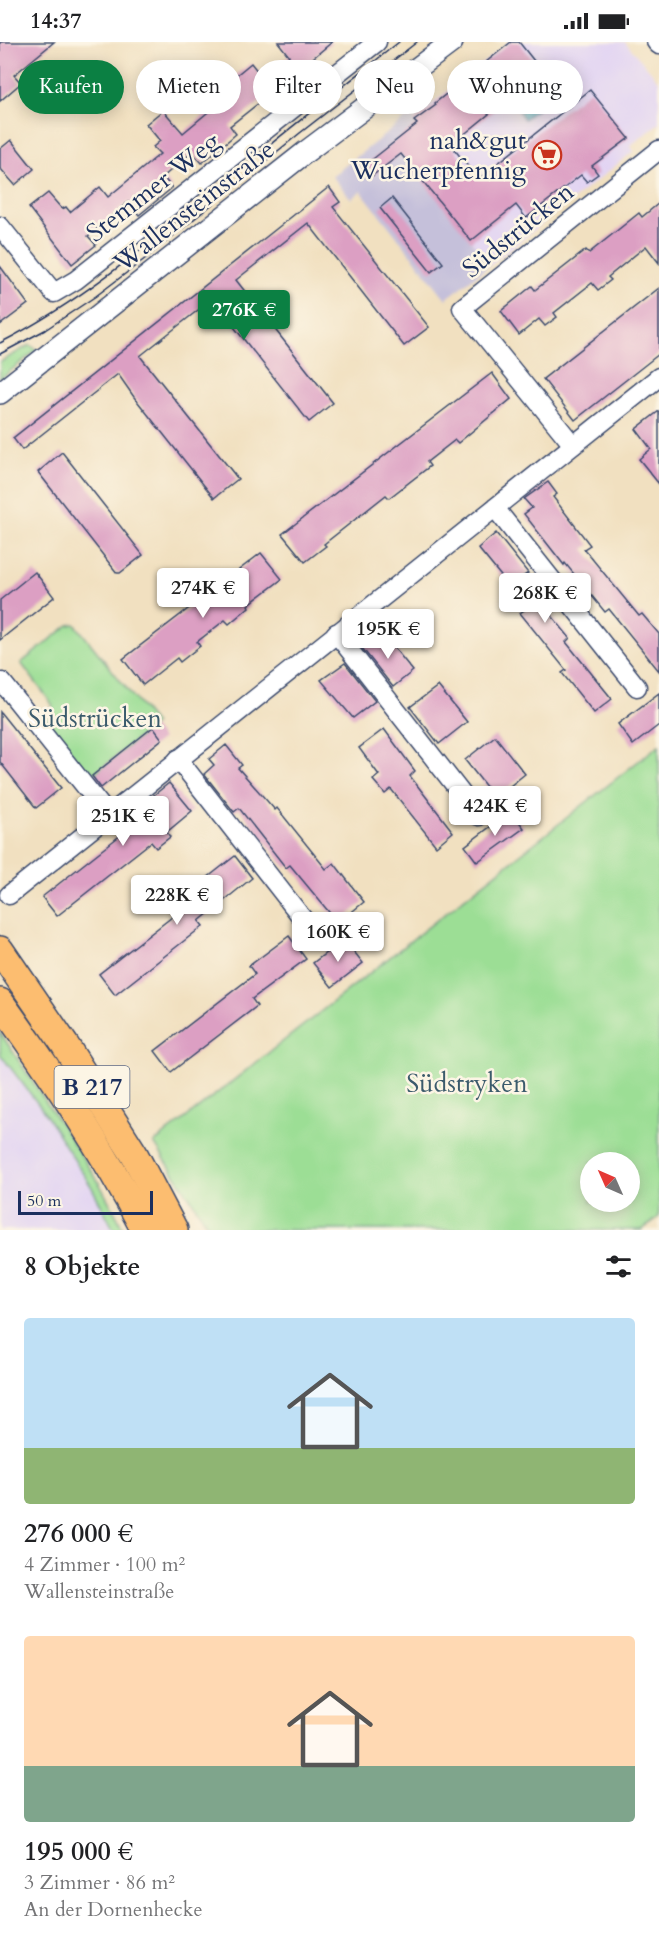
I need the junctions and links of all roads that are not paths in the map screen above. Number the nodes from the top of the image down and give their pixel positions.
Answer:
1 (377, 42) edge
2 (452, 42) edge
3 (659, 150) edge
4 (0, 226) edge
5 (658, 381) edge
6 (0, 393) edge
7 (573, 446) junction
8 (495, 508) junction
9 (336, 633) junction
10 (2, 682) dead end
11 (637, 687) dead end
12 (178, 759) junction
13 (108, 815) junction
14 (479, 816) dead end
15 (9, 895) dead end
16 (318, 938) dead end
17 (0, 950) edge
18 (0, 1002) edge
19 (145, 1230) edge
20 (174, 1230) edge

1 - 4 street, Stemmer Weg
2 - 6 street, Wallensteinstraße
3 - 7 street, Südstrücken
5 - 7 street
7 - 8 street
8 - 9 street
8 - 11 street
9 - 12 street
9 - 14 street
10 - 13 street
12 - 13 street
12 - 16 street
13 - 15 street
17 - 20 main road, B 217
18 - 19 main road, B 217

